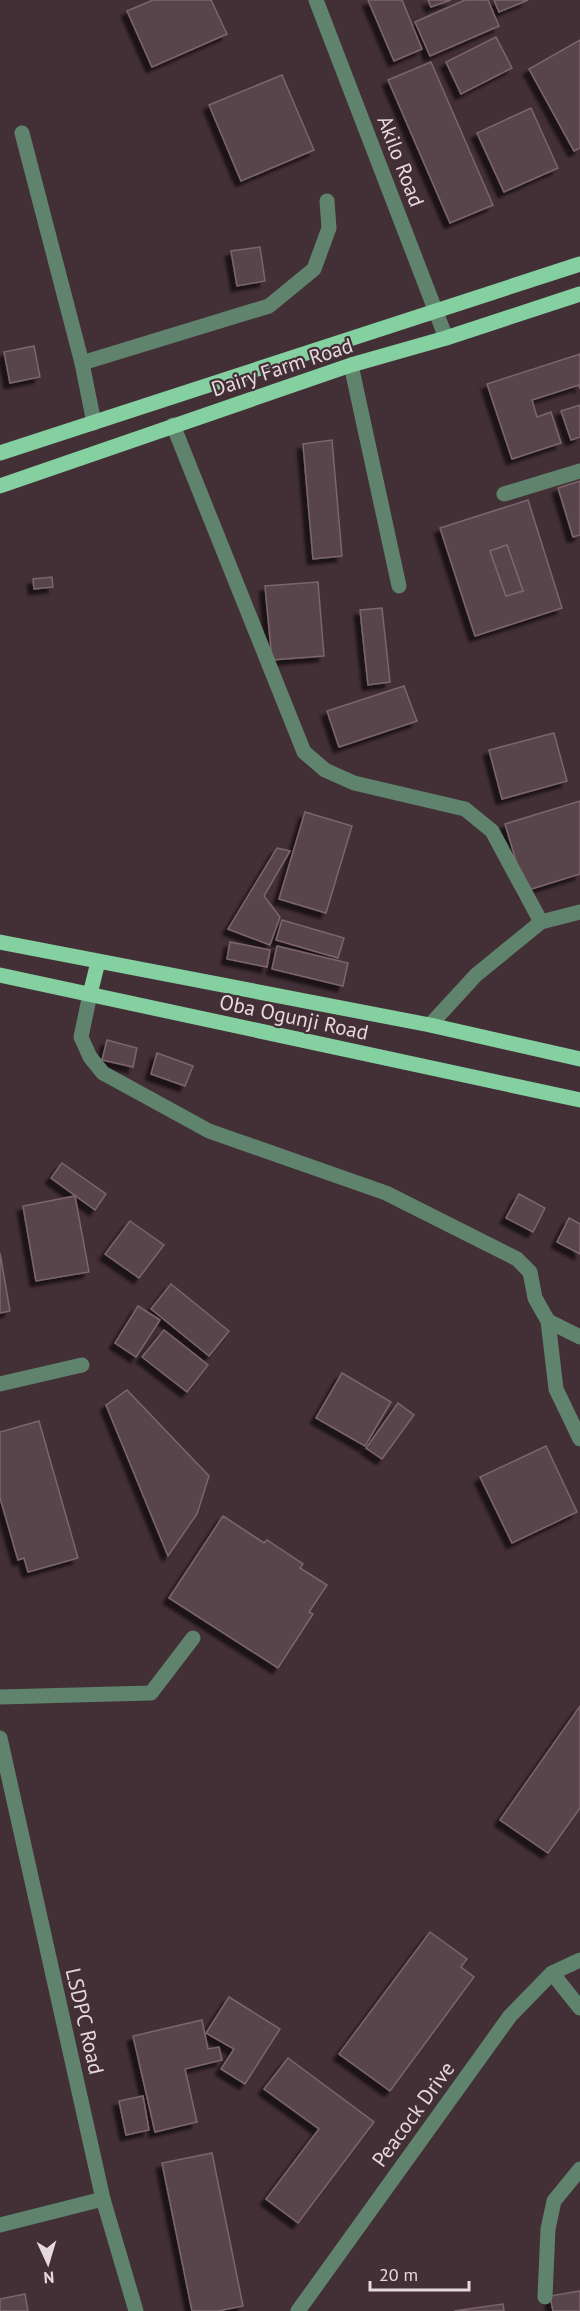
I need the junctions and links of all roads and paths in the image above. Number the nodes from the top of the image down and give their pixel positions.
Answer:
1 (316, 0) edge
2 (22, 133) dead end
3 (327, 201) dead end
4 (580, 264) edge
5 (580, 294) edge
6 (436, 311) junction
7 (446, 338) junction
8 (82, 363) junction
9 (351, 365) junction
10 (94, 423) junction
11 (173, 425) junction
12 (0, 453) edge
13 (580, 471) edge
14 (0, 486) edge
15 (504, 494) dead end
16 (399, 586) dead end
17 (580, 912) edge
18 (541, 922) junction
19 (0, 942) edge
20 (98, 962) junction
21 (4, 977) edge
22 (90, 994) junction
23 (430, 1025) junction
24 (580, 1059) edge
25 (580, 1100) edge
26 (548, 1321) junction
27 (580, 1337) edge
28 (82, 1365) dead end
29 (0, 1383) edge
30 (580, 1438) edge
31 (193, 1638) dead end
32 (0, 1697) edge
33 (0, 1738) edge
34 (580, 1960) edge
35 (552, 1973) junction
36 (580, 2008) edge
37 (580, 2169) edge
38 (103, 2199) junction
39 (0, 2225) edge
40 (545, 2297) dead end
41 (136, 2311) edge
42 (298, 2311) edge

1 - 6 street, Akilo Road
2 - 8 street
3 - 8 street
4 - 6 main road, Dairy Farm Road
5 - 7 main road, Dairy Farm Road
6 - 7 street, Akilo Road
6 - 10 main road, Dairy Farm Road
7 - 9 main road, Dairy Farm Road
8 - 10 street
9 - 11 main road, Dairy Farm Road
9 - 16 street
10 - 12 main road, Dairy Farm Road
11 - 14 main road, Dairy Farm Road
11 - 18 street
13 - 15 street
17 - 18 street
18 - 23 street
19 - 20 main road, Oba Ogunji Road
20 - 22 main road
20 - 23 main road, Oba Ogunji Road
21 - 22 main road, Oba Ogunji Road
22 - 25 main road, Oba Ogunji Road
22 - 26 street
23 - 24 main road, Oba Ogunji Road
26 - 27 street
26 - 30 street
28 - 29 street
31 - 32 street
33 - 38 street, LSDPC Road
34 - 35 street, Peacock Drive
35 - 36 street
35 - 42 street, Peacock Drive
37 - 40 street
38 - 39 street
38 - 41 street, LSDPC Road

